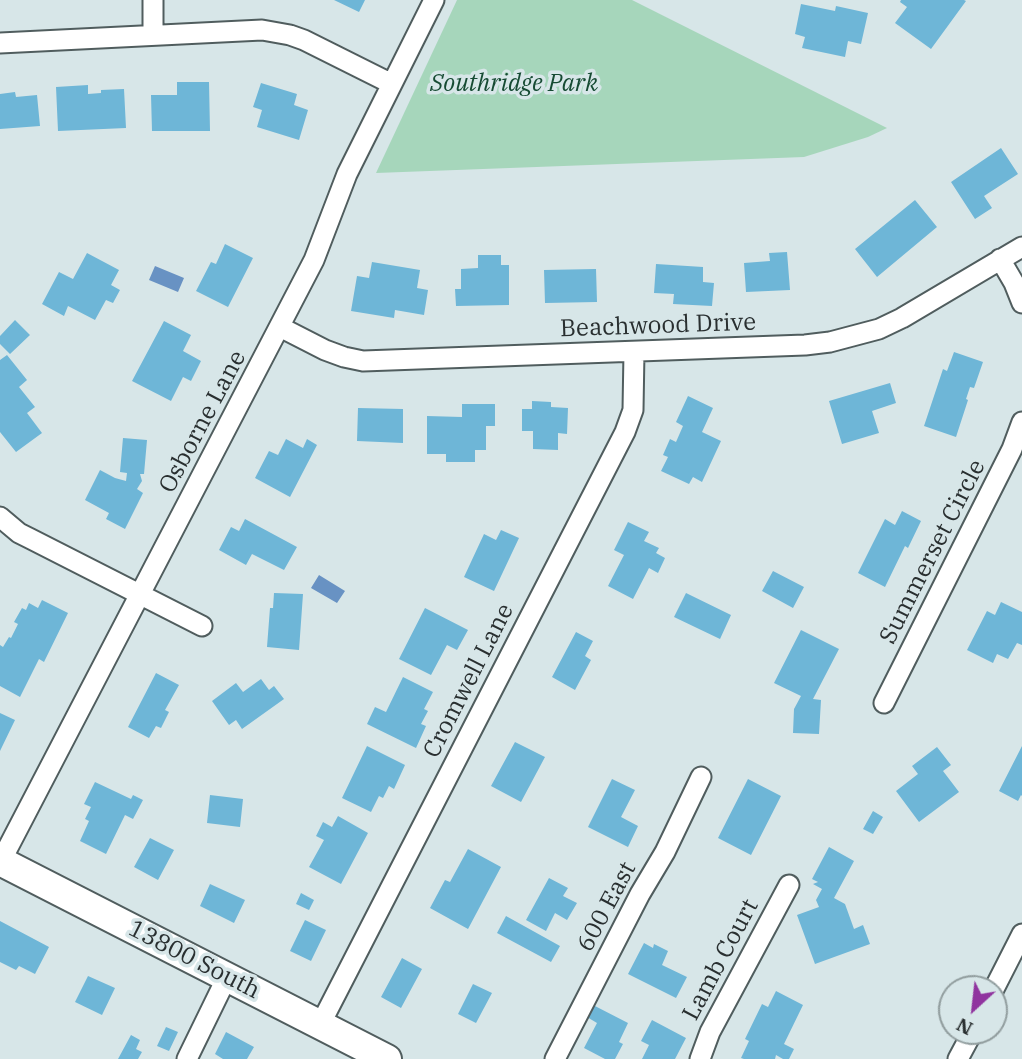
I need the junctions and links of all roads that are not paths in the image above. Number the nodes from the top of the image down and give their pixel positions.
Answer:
1 (153, 0) edge
2 (435, 0) edge
3 (153, 35) junction
4 (0, 43) edge
5 (392, 84) junction
6 (1022, 247) edge
7 (1000, 259) junction
8 (1022, 303) edge
9 (280, 327) junction
10 (634, 352) junction
11 (1022, 422) edge
12 (0, 517) edge
13 (141, 594) junction
14 (202, 626) dead end
15 (884, 703) dead end
16 (701, 777) dead end
17 (0, 861) edge
18 (789, 885) dead end
19 (1022, 934) edge
20 (1001, 975) edge
21 (227, 977) junction
22 (320, 1025) junction
23 (187, 1059) edge
24 (387, 1059) edge
25 (555, 1059) edge
26 (700, 1059) edge

1 - 3 street
2 - 5 street, Osborne Lane
3 - 4 street
3 - 5 street
5 - 9 street, Osborne Lane
6 - 7 street, Beachwood Drive
7 - 8 street
7 - 10 street, Beachwood Drive
9 - 10 street, Beachwood Drive
9 - 13 street, Osborne Lane
10 - 22 street, Cromwell Lane
11 - 15 street, Summerset Circle
12 - 13 street
13 - 14 street
13 - 17 street, Osborne Lane
16 - 25 street, 600 East
17 - 21 main road, 13800 South
18 - 26 street, Lamb Court
19 - 20 street
21 - 22 main road, 13800 South
21 - 23 street
22 - 24 main road, 13800 South

